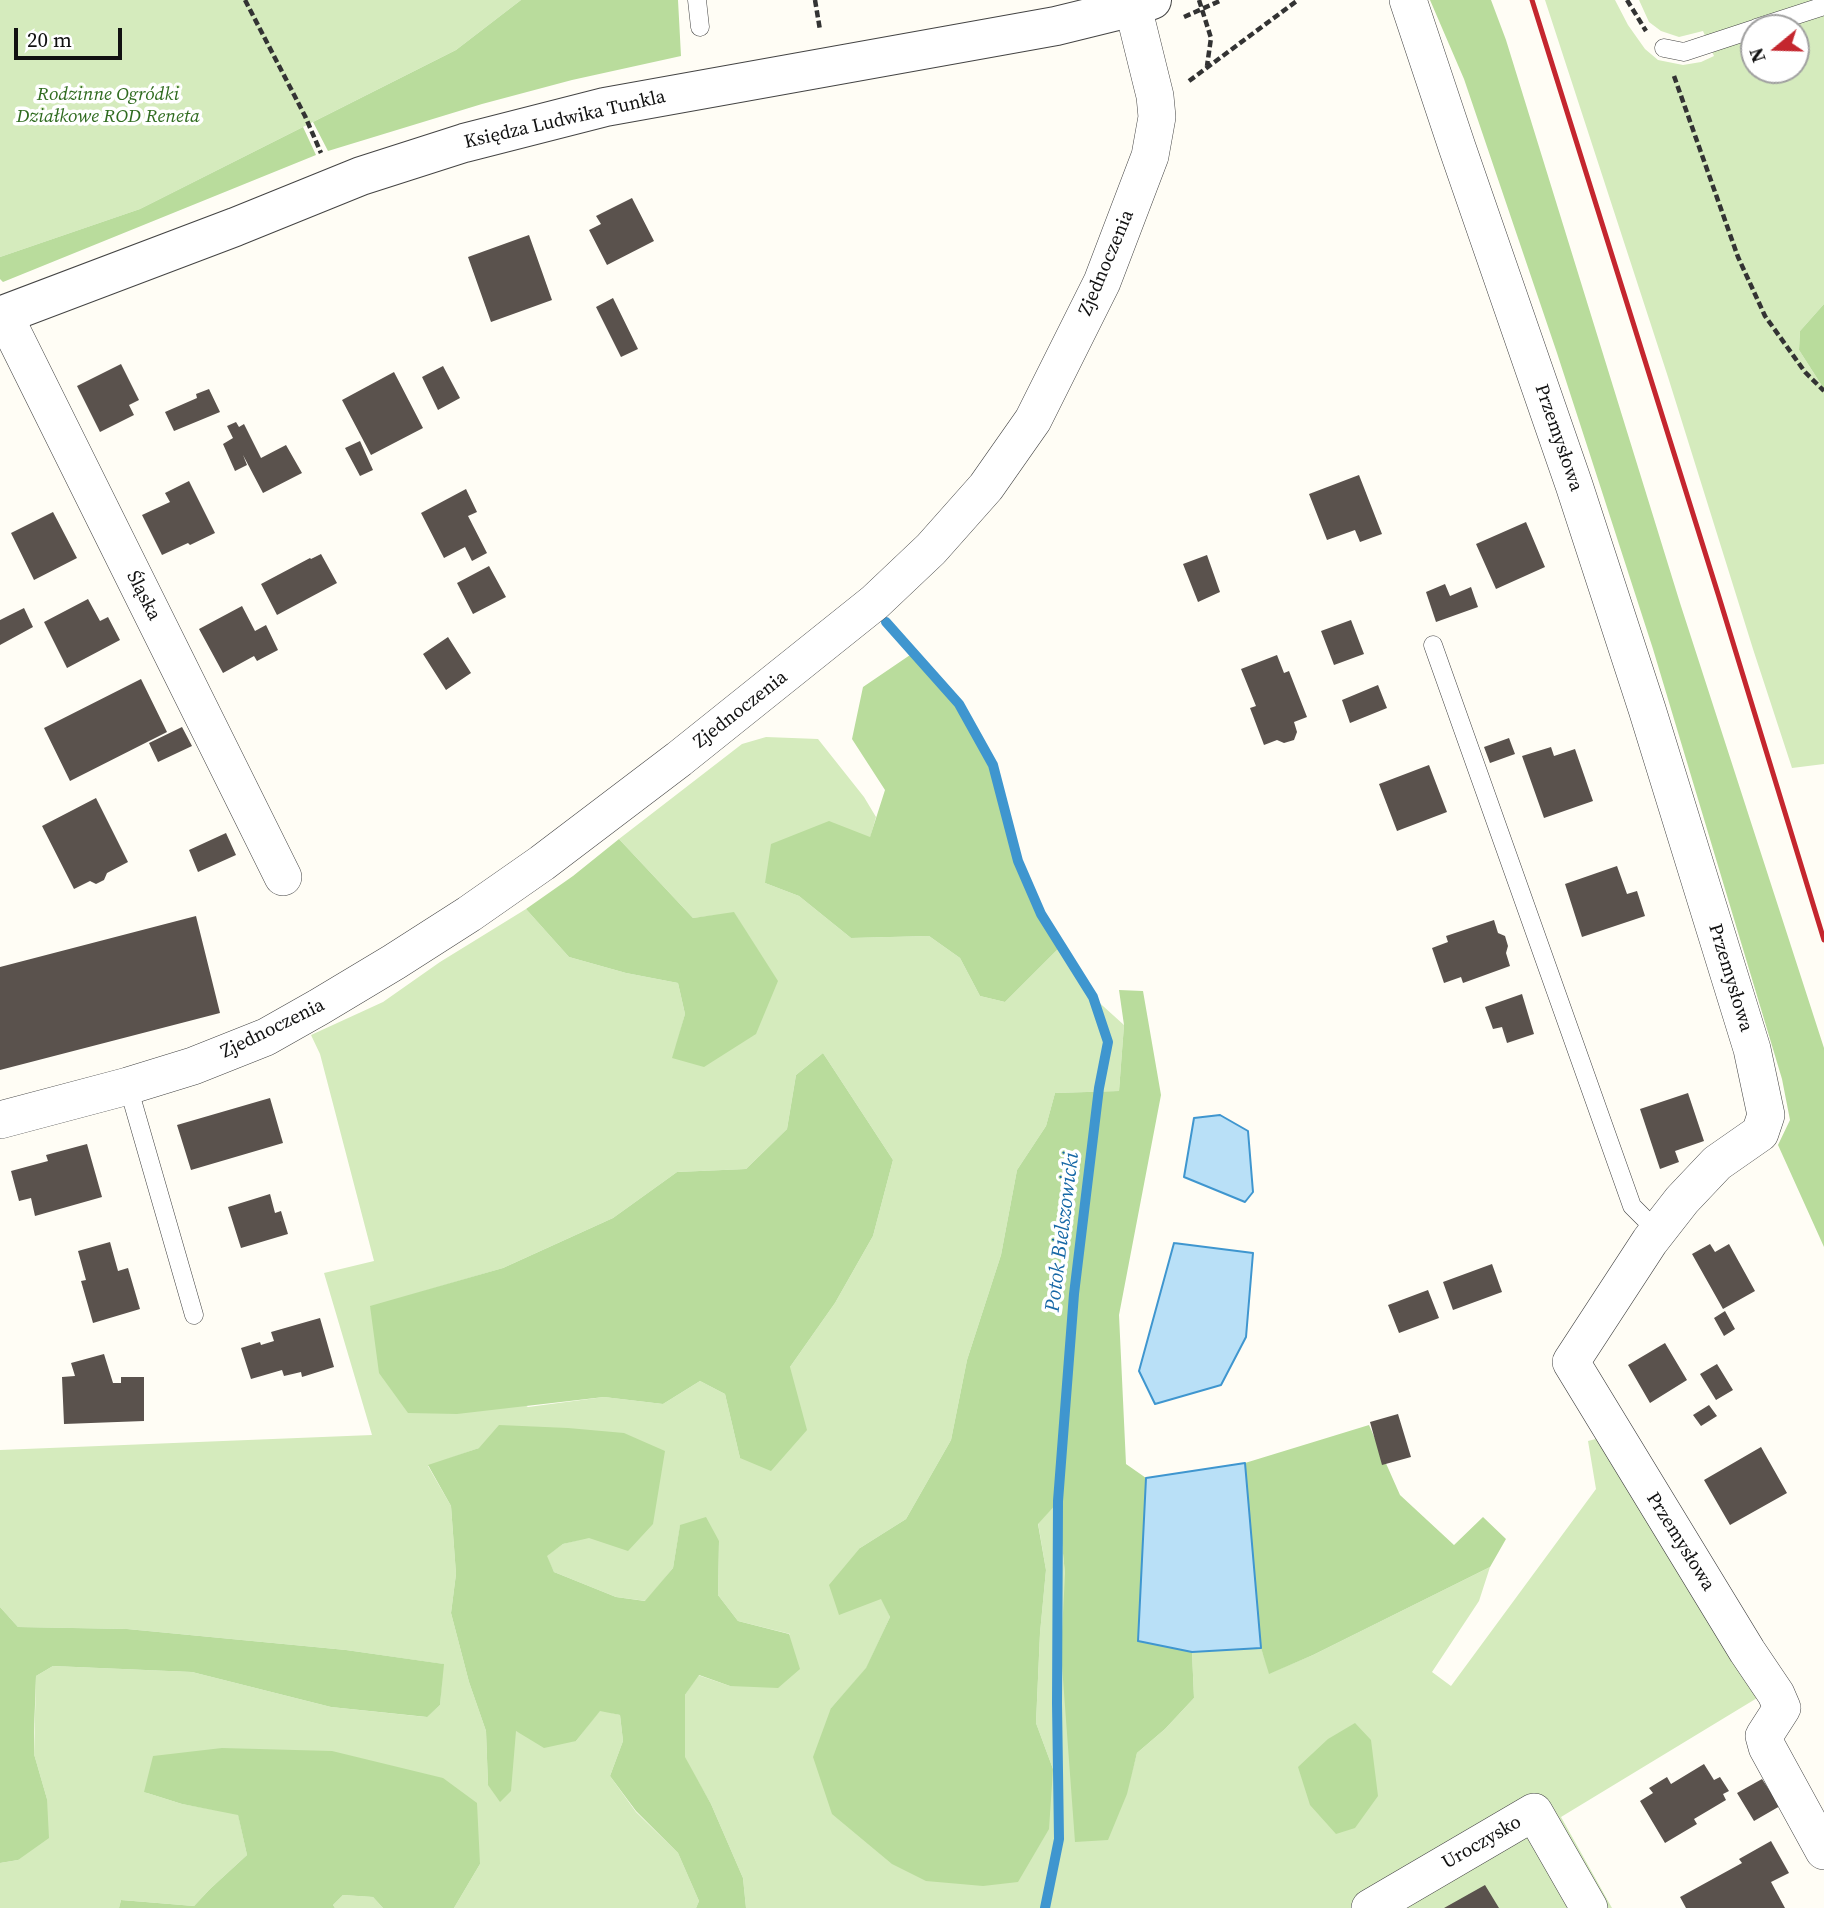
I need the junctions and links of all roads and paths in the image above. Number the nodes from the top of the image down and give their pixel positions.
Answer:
1 (245, 0) edge
2 (697, 0) edge
3 (1199, 0) edge
4 (1222, 0) edge
5 (1298, 0) edge
6 (1408, 0) edge
7 (1628, 0) edge
8 (1824, 6) edge
9 (1155, 8) edge
10 (1203, 9) junction
11 (1799, 14) edge
12 (700, 27) dead end
13 (1740, 33) edge
14 (1664, 48) junction
15 (1207, 67) junction
16 (1181, 87) dead end
17 (326, 161) dead end
18 (2, 315) edge
19 (1824, 391) edge
20 (1433, 645) dead end
21 (283, 877) dead end
22 (128, 1086) junction
23 (0, 1120) edge
24 (1657, 1231) junction
25 (194, 1315) dead end
26 (1824, 1851) edge
27 (1370, 1908) edge
28 (1589, 1908) edge

1 - 17 path
2 - 12 lane
3 - 10 path
4 - 10 path
5 - 15 path
6 - 24 street, Przemysłowa
7 - 14 path
8 - 11 lane
9 - 10 path
9 - 18 street, Księdza Ludwika Tunkla
9 - 22 street, Zjednoczenia
10 - 15 path
13 - 14 lane
14 - 19 path
15 - 16 path
18 - 21 street, Śląska
20 - 24 lane
22 - 23 street, Zjednoczenia
22 - 25 lane
24 - 26 street, Przemysłowa
27 - 28 street, Uroczysko

